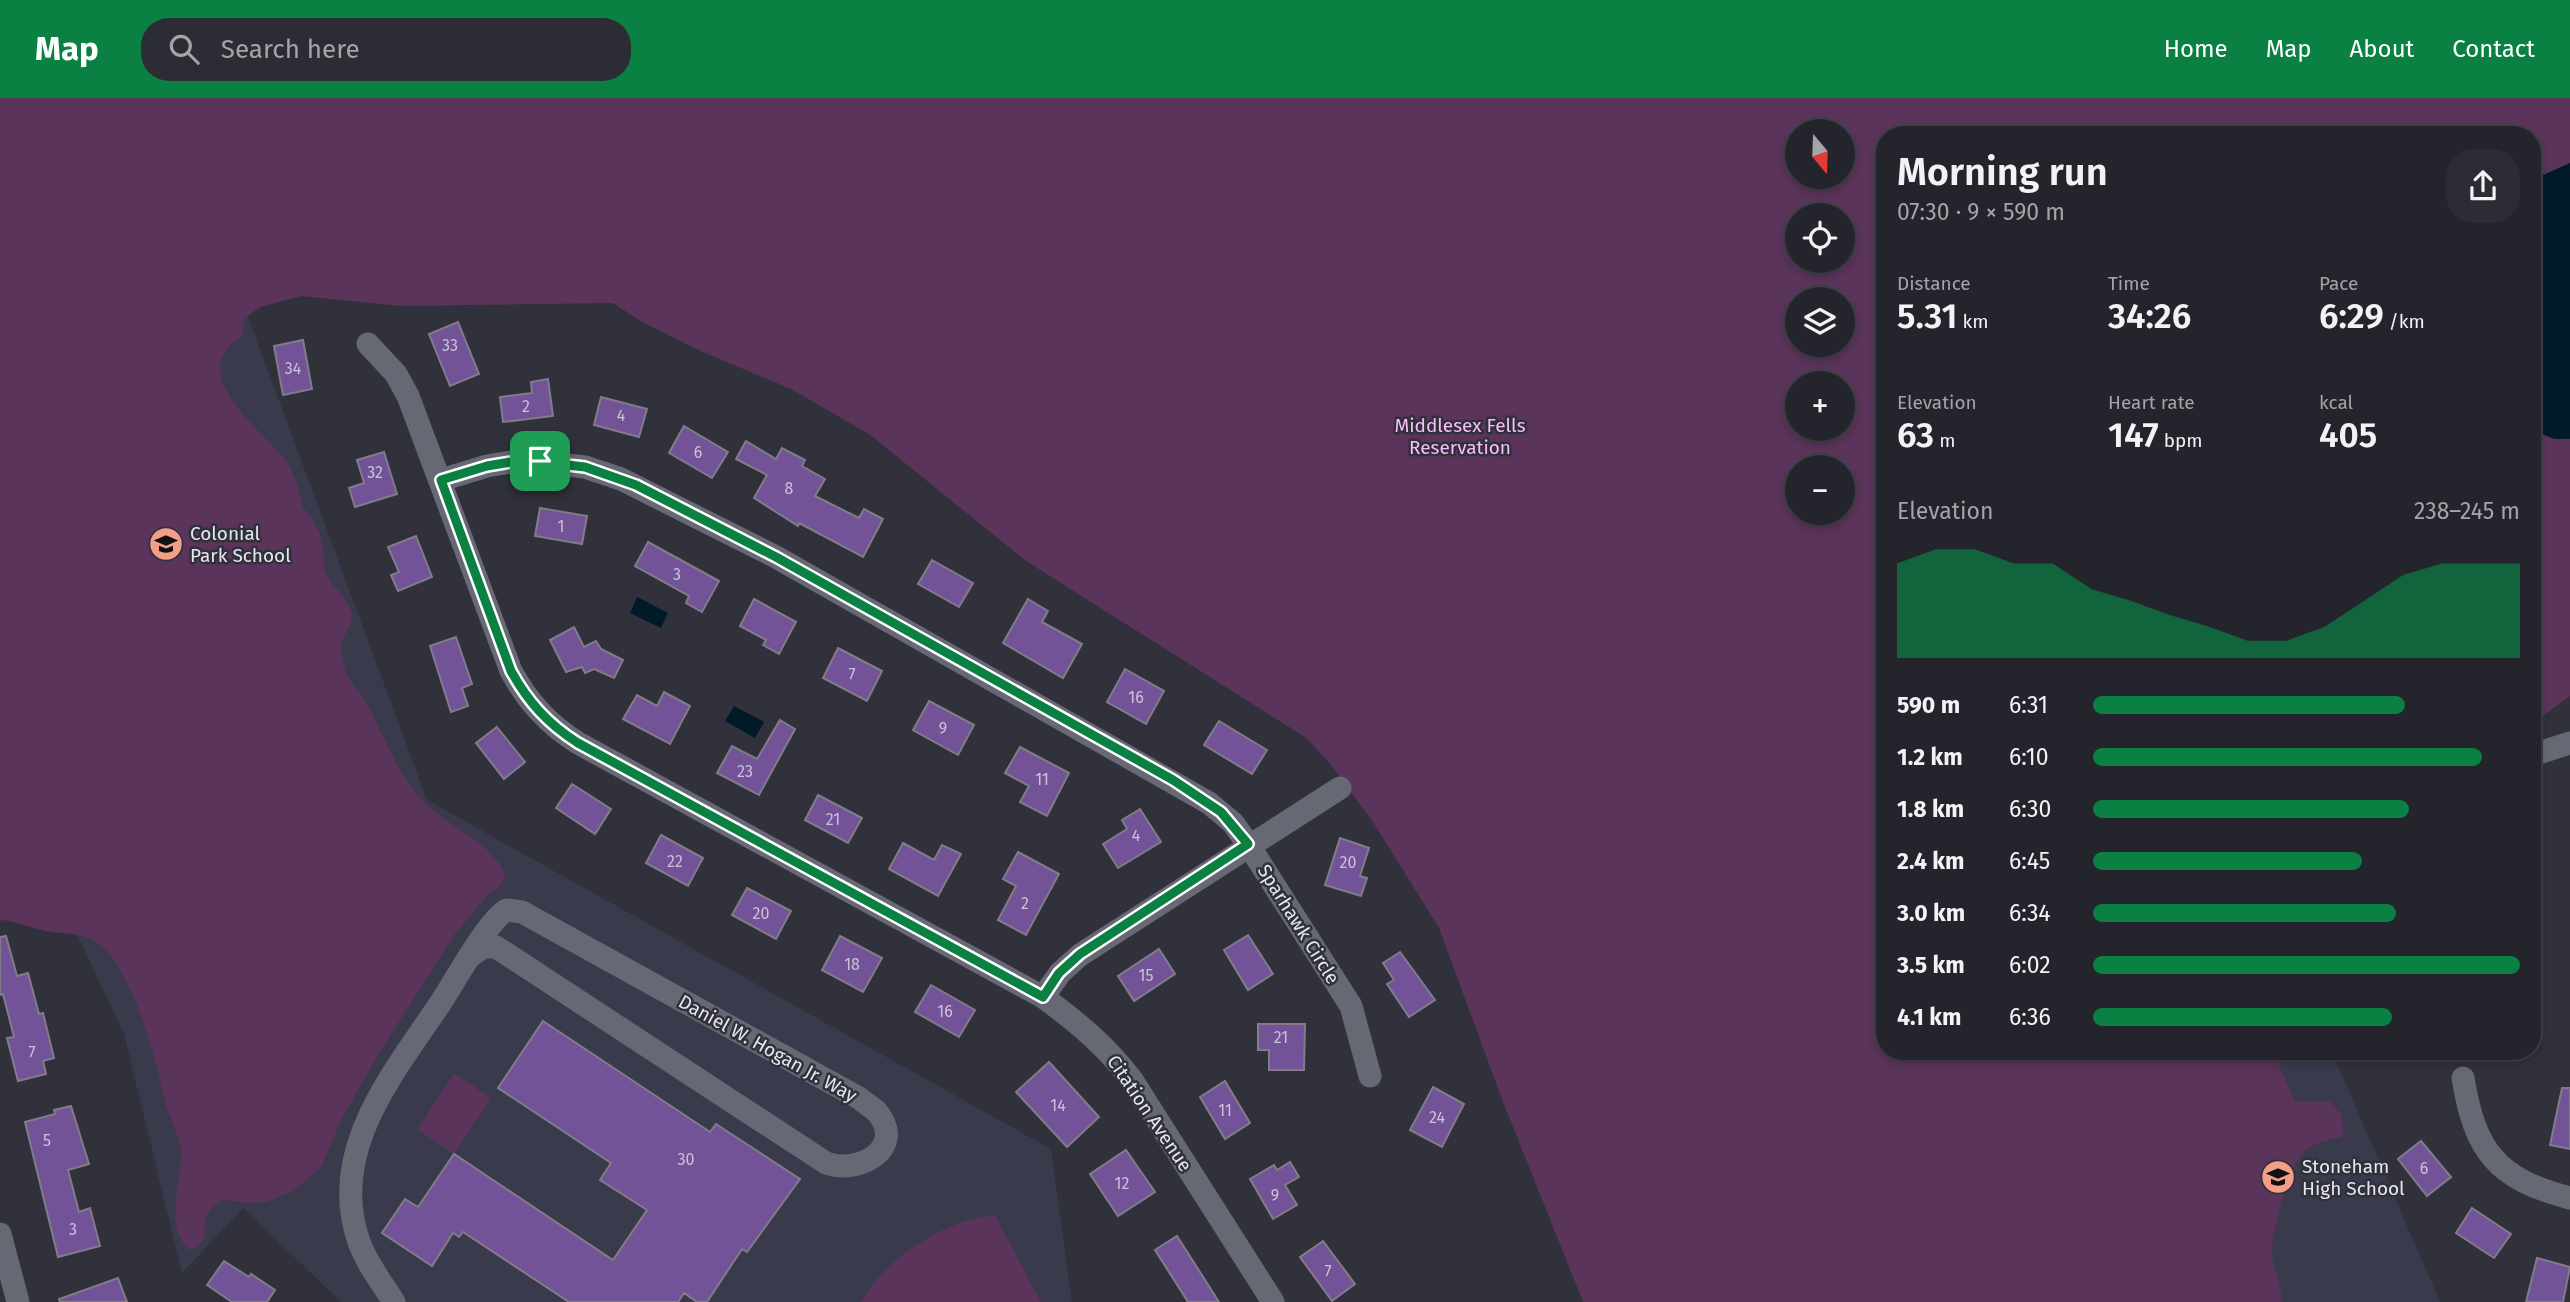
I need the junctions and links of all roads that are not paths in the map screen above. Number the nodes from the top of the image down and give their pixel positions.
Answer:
1 (368, 344) dead end
2 (441, 480) junction
3 (2570, 743) edge
4 (2541, 752) edge
5 (1340, 788) dead end
6 (1248, 844) junction
7 (471, 956) junction
8 (1043, 997) junction
9 (1370, 1076) dead end
10 (2463, 1078) dead end
11 (2570, 1198) edge
12 (0, 1234) edge
13 (18, 1302) edge
14 (394, 1302) edge
15 (1272, 1302) edge

1 - 2 street, Citation Avenue
2 - 6 street, Sparhawk Circle
2 - 8 street, Citation Avenue
3 - 4 street
5 - 6 street
6 - 8 street
6 - 9 street, Sparhawk Circle
7 - 7 street, Daniel W. Hogan Jr. Way
7 - 14 street, Daniel W. Hogan Jr. Way
8 - 15 street, Citation Avenue
10 - 11 street
12 - 13 street

